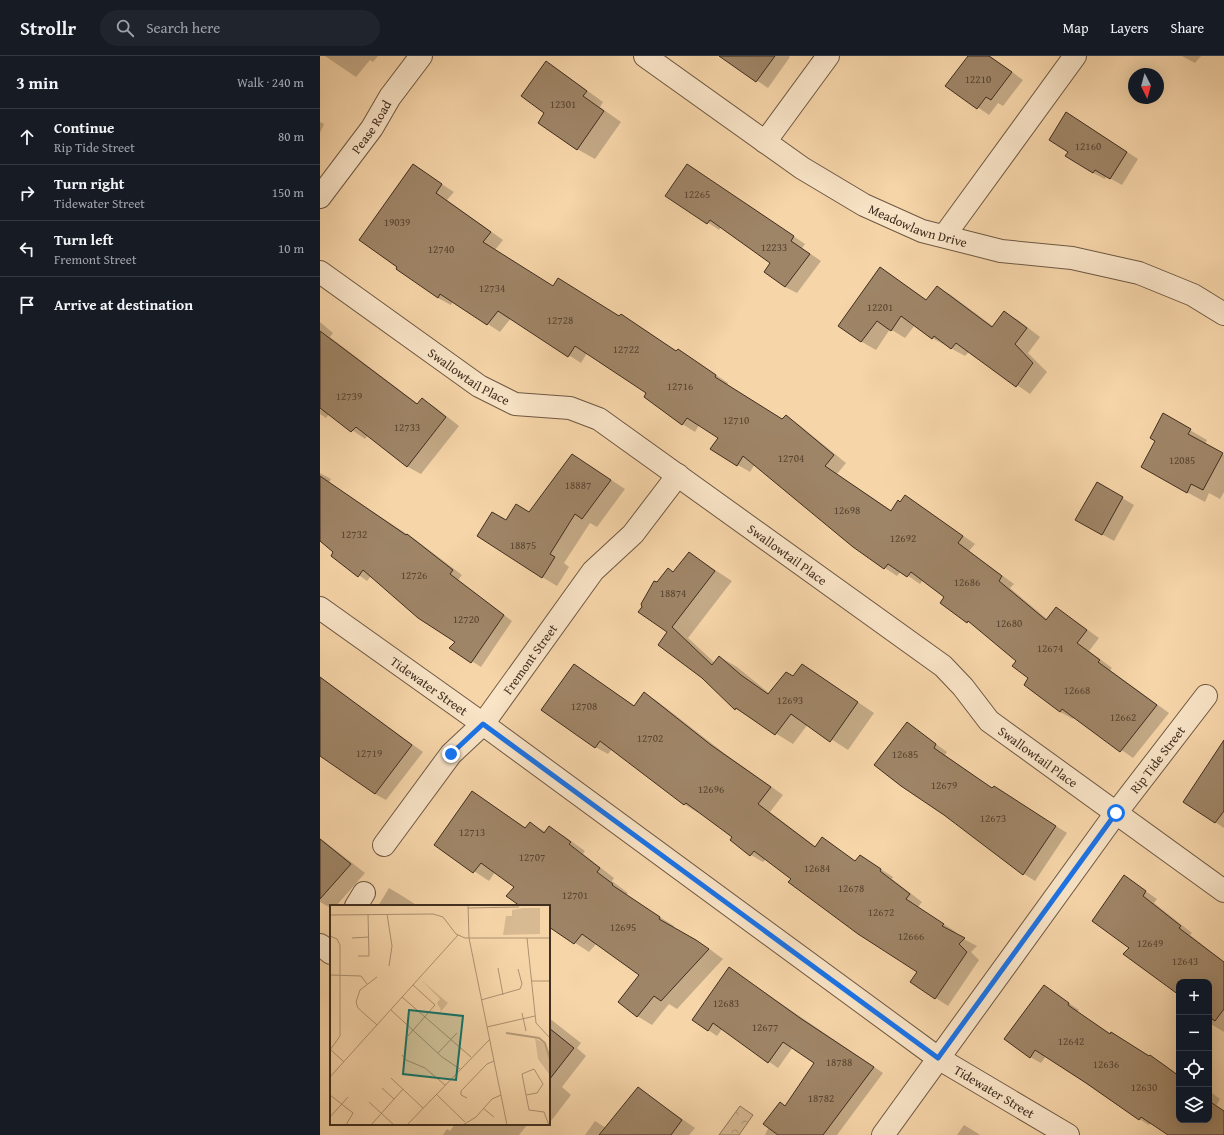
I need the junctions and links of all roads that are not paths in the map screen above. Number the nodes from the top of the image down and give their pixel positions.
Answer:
1 (421, 56) edge
2 (645, 56) edge
3 (828, 56) edge
4 (1075, 56) edge
5 (765, 142) junction
6 (320, 197) edge
7 (944, 236) junction
8 (320, 272) edge
9 (1224, 314) edge
10 (678, 475) junction
11 (320, 608) edge
12 (1206, 696) dead end
13 (483, 724) junction
14 (1116, 813) junction
15 (384, 844) dead end
16 (1224, 891) edge
17 (938, 1058) junction
18 (884, 1135) edge
19 (1068, 1135) edge

1 - 6 street, Pease Road
2 - 5 street, Meadowlawn Drive
3 - 5 street
4 - 7 street
5 - 7 street, Meadowlawn Drive
7 - 9 street, Meadowlawn Drive
8 - 10 street, Swallowtail Place
10 - 13 street, Fremont Street
10 - 14 street, Swallowtail Place
11 - 13 street, Tidewater Street
12 - 14 street, Rip Tide Street
13 - 15 street, Fremont Street
13 - 17 street, Tidewater Street
14 - 16 street, Swallowtail Place
14 - 17 street, Rip Tide Street
17 - 18 street, Rip Tide Street
17 - 19 street, Tidewater Street

